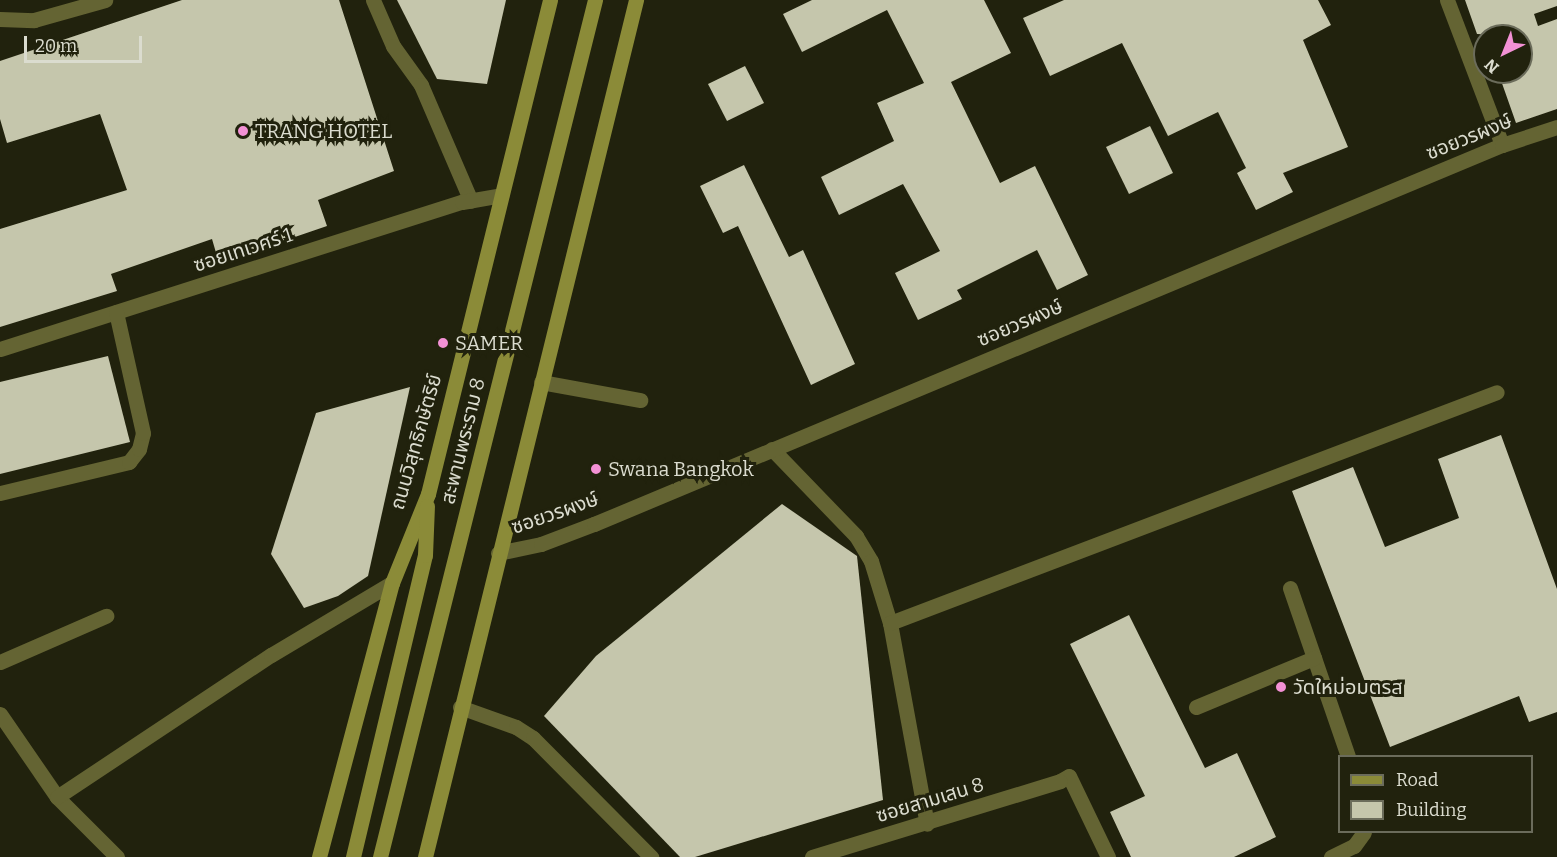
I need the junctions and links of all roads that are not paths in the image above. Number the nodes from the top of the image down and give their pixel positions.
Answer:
1 (105, 0) edge
2 (373, 0) edge
3 (550, 0) edge
4 (595, 0) edge
5 (636, 0) edge
6 (1447, 0) edge
7 (0, 19) edge
8 (1557, 127) edge
9 (1502, 145) junction
10 (501, 195) junction
11 (471, 201) junction
12 (116, 312) junction
13 (0, 349) edge
14 (541, 382) junction
15 (1497, 392) dead end
16 (640, 400) dead end
17 (772, 450) junction
18 (0, 493) edge
19 (428, 494) junction
20 (498, 553) junction
21 (392, 583) junction
22 (1290, 588) dead end
23 (106, 616) dead end
24 (890, 622) junction
25 (1314, 658) junction
26 (0, 662) edge
27 (460, 707) junction
28 (1196, 707) dead end
29 (0, 714) edge
30 (1348, 755) edge
31 (57, 797) junction
32 (927, 824) junction
33 (1363, 833) edge
34 (117, 857) edge
35 (320, 857) edge
36 (353, 857) edge
37 (380, 857) edge
38 (425, 857) edge
39 (651, 857) edge
40 (812, 857) edge
41 (1108, 857) edge
42 (1331, 857) edge

1 - 7 street
2 - 11 street
3 - 10 main road, ถนนวิสุทธิกษัตริย์
4 - 37 main road, สะพานพระราม 8
5 - 14 main road
6 - 9 street
8 - 9 street, ซอยวรผงษ์
9 - 17 street, ซอยวรผงษ์
10 - 11 street, ซอยเทเวศร์ 1
10 - 19 main road, ถนนวิสุทธิกษัตริย์
11 - 12 street, ซอยเทเวศร์ 1
12 - 13 street, ซอยเทเวศร์ 1
12 - 18 street
14 - 16 street
14 - 20 main road
15 - 24 street
17 - 20 street, ซอยวรผงษ์
17 - 24 street
19 - 21 main road, ถนนวิสุทธิกษัตริย์
19 - 36 main road, สะพานพระราม 8
20 - 27 main road
21 - 31 street
21 - 35 main road, ถนนวิสุทธิกษัตริย์
22 - 25 street
23 - 26 street
24 - 32 street
25 - 28 street
25 - 30 street
27 - 38 main road
27 - 39 street
29 - 31 street
31 - 34 street
32 - 40 street, ซอยสามเสน 8
32 - 41 street, ซอยสามเสน 8
33 - 42 street

